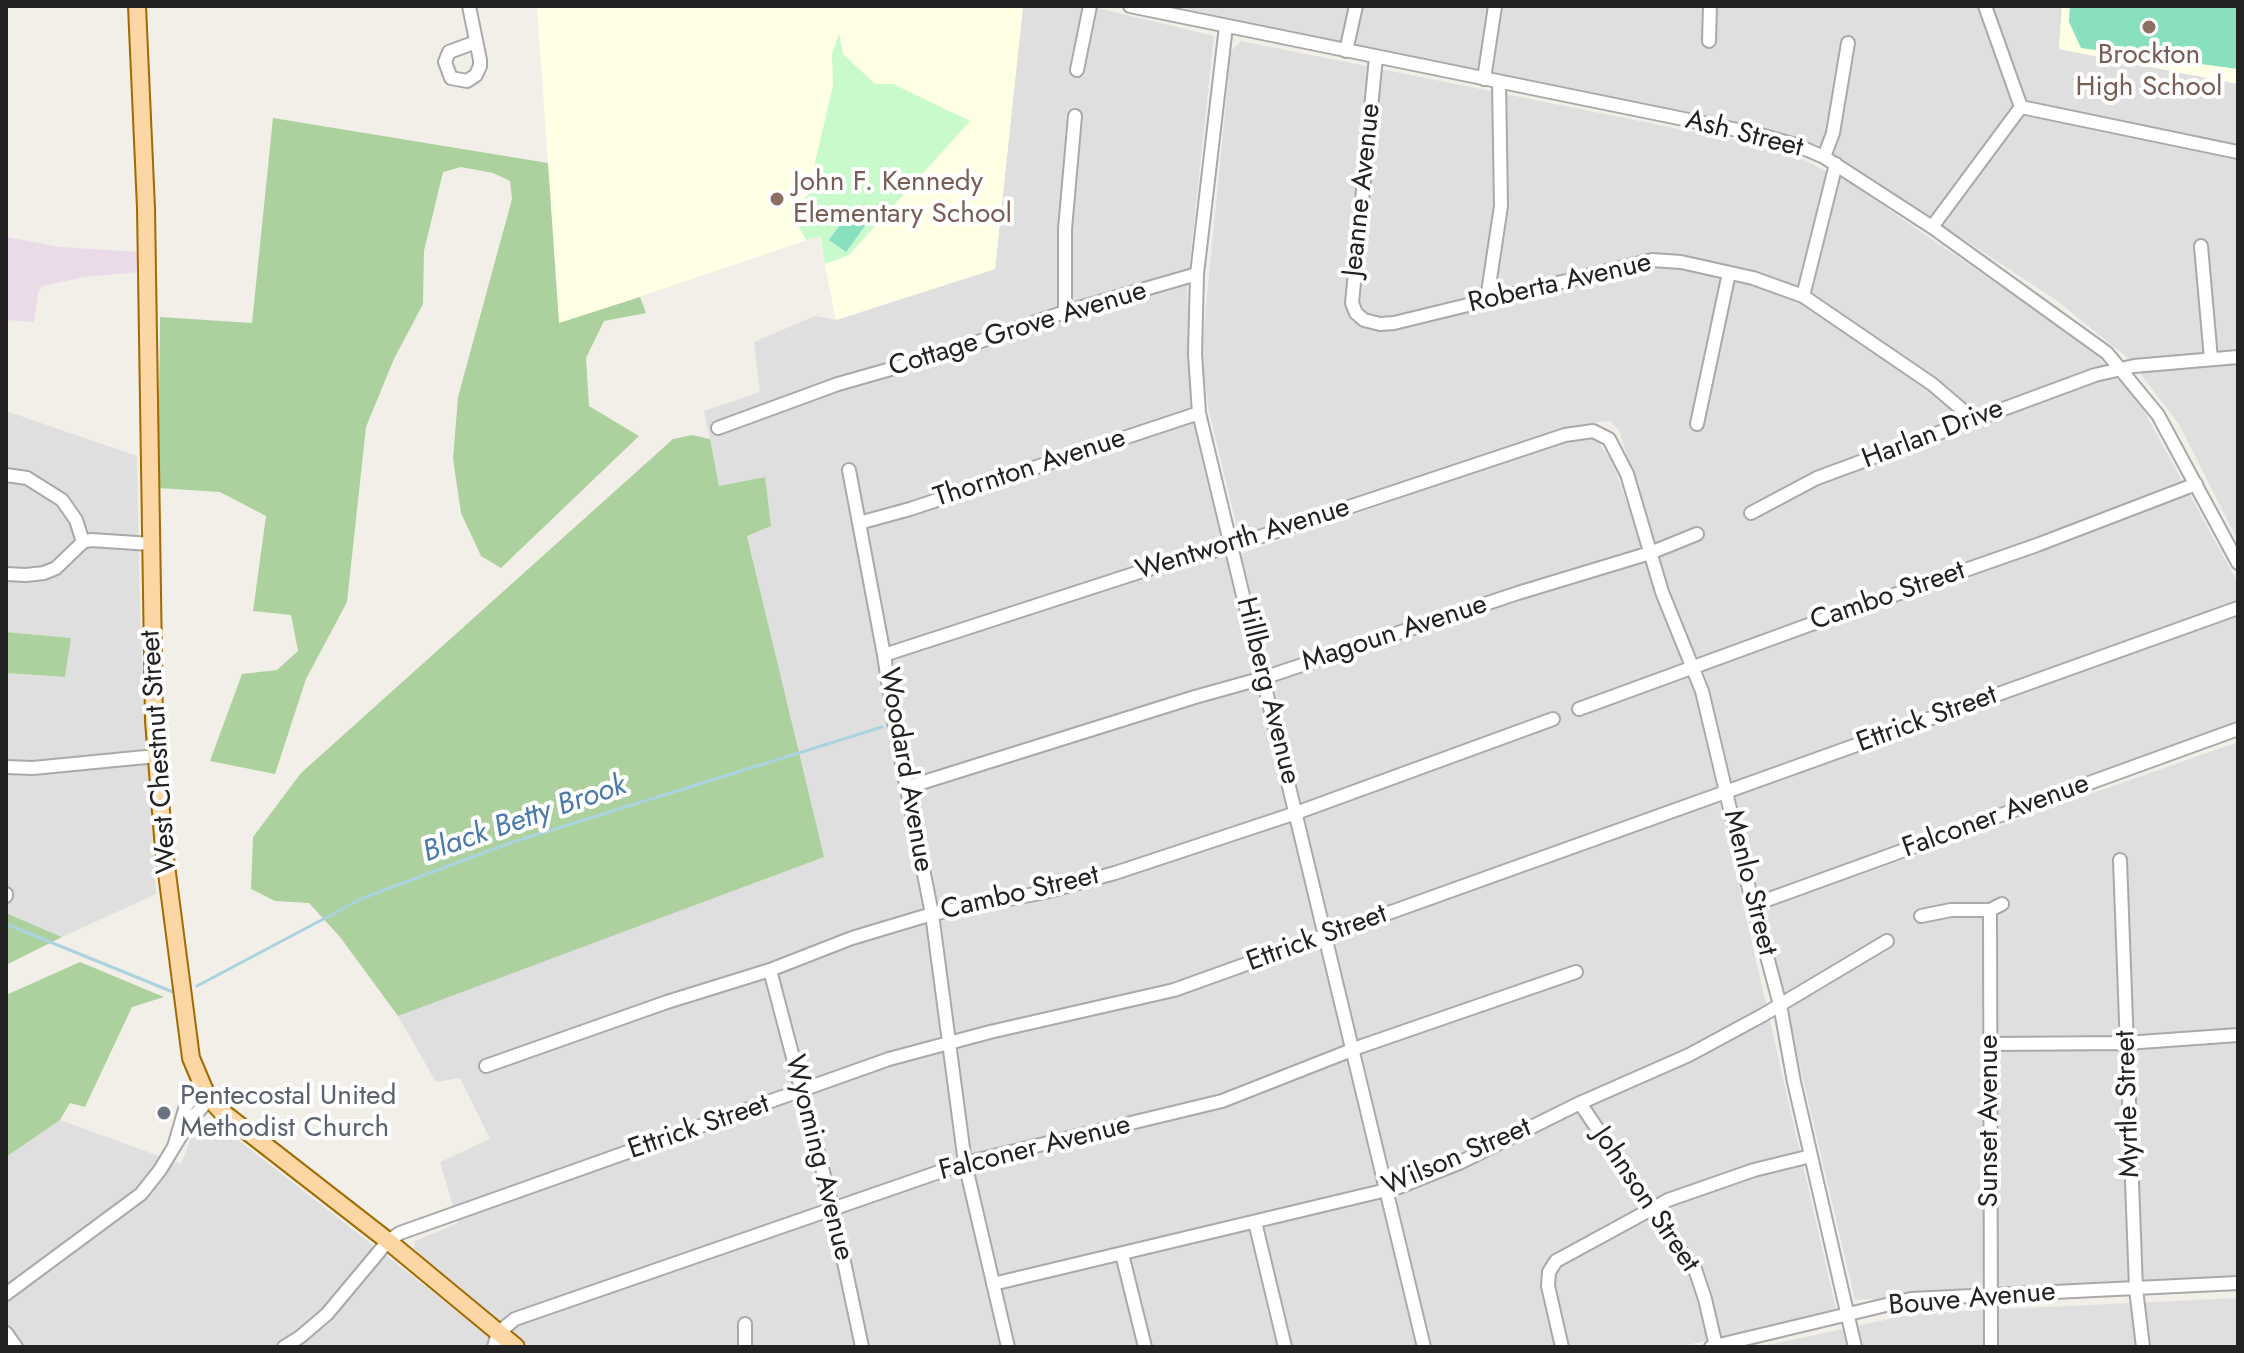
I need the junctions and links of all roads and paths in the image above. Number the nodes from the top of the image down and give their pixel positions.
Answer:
1 (137, 6) edge
2 (469, 6) edge
3 (1090, 6) edge
4 (1130, 6) edge
5 (1356, 6) edge
6 (1495, 6) edge
7 (1710, 6) edge
8 (1985, 6) edge
9 (1226, 26) junction
10 (1709, 41) dead end
11 (476, 42) dead end
12 (1848, 43) dead end
13 (1346, 51) junction
14 (1376, 57) junction
15 (1077, 70) dead end
16 (1484, 79) junction
17 (1499, 82) junction
18 (2021, 107) junction
19 (1075, 116) dead end
20 (2238, 152) edge
21 (1830, 161) junction
22 (1932, 227) junction
23 (2201, 246) dead end
24 (1729, 273) junction
25 (1197, 274) junction
26 (1803, 296) junction
27 (1487, 299) junction
28 (1065, 312) junction
29 (1364, 319) joint
30 (2238, 357) edge
31 (2211, 359) junction
32 (2121, 368) junction
33 (1199, 413) junction
34 (1973, 419) junction
35 (1697, 424) dead end
36 (718, 428) dead end
37 (1603, 435) joint
38 (849, 470) dead end
39 (6, 475) edge
40 (2196, 484) junction
41 (1751, 513) dead end
42 (859, 523) junction
43 (1697, 534) dead end
44 (83, 542) junction
45 (151, 544) junction
46 (1232, 546) junction
47 (1650, 553) junction
48 (2238, 563) edge
49 (6, 574) edge
50 (2238, 608) edge
51 (884, 655) junction
52 (1694, 668) junction
53 (1263, 678) junction
54 (1579, 709) dead end
55 (1553, 719) dead end
56 (2238, 729) edge
57 (156, 756) junction
58 (6, 767) edge
59 (908, 787) junction
60 (1727, 792) junction
61 (1296, 813) junction
62 (2120, 860) dead end
63 (2002, 904) dead end
64 (1753, 905) junction
65 (1990, 910) junction
66 (932, 914) junction
67 (1921, 916) dead end
68 (1325, 937) junction
69 (1887, 941) dead end
70 (770, 970) junction
71 (1576, 972) dead end
72 (1780, 1005) junction
73 (2238, 1035) edge
74 (951, 1042) junction
75 (2126, 1043) junction
76 (1991, 1044) junction
77 (1354, 1049) junction
78 (486, 1066) dead end
79 (802, 1092) junction
80 (207, 1096) junction
81 (1580, 1103) junction
82 (1811, 1156) junction
83 (965, 1163) junction
84 (1387, 1191) junction
85 (1650, 1208) junction
86 (833, 1210) junction
87 (1255, 1222) junction
88 (388, 1241) junction
89 (1122, 1254) junction
90 (2238, 1283) edge
91 (993, 1284) junction
92 (2136, 1289) junction
93 (6, 1294) edge
94 (1991, 1295) junction
95 (1848, 1315) junction
96 (745, 1324) dead end
97 (6, 1333) edge
98 (496, 1340) edge
99 (1713, 1346) edge
100 (16, 1347) edge
101 (284, 1347) edge
102 (516, 1347) edge
103 (745, 1347) edge
104 (862, 1347) edge
105 (1008, 1347) edge
106 (1145, 1347) edge
107 (1285, 1347) edge
108 (1424, 1347) edge
109 (1562, 1347) edge
110 (1855, 1347) edge
111 (1991, 1347) edge
112 (2143, 1347) edge

1 - 45 main road, West Chestnut Street
2 - 11 street
3 - 15 street
4 - 9 street, Ash Street
5 - 13 street
6 - 16 street
7 - 10 street
8 - 18 street
9 - 13 street, Ash Street
9 - 25 street, Hillberg Avenue
12 - 21 street
13 - 14 street, Ash Street
14 - 16 street, Ash Street
14 - 29 street, Jeanne Avenue
16 - 17 street, Ash Street
17 - 21 street, Ash Street
17 - 27 street
18 - 20 street
18 - 22 street
19 - 28 street
21 - 22 street, Ash Street
21 - 26 street
22 - 32 street, Ash Street
23 - 31 street
24 - 26 street, Roberta Avenue
24 - 27 street, Roberta Avenue
24 - 35 street
25 - 28 street, Cottage Grove Avenue
25 - 33 street, Hillberg Avenue
26 - 34 street, Roberta Avenue
27 - 29 street, Roberta Avenue
28 - 36 street, Cottage Grove Avenue
30 - 31 street, Harlan Drive
31 - 32 street, Harlan Drive
32 - 34 street, Harlan Drive
32 - 40 street, Ash Street
33 - 42 street, Thornton Avenue
33 - 46 street, Hillberg Avenue
34 - 41 street, Harlan Drive
37 - 46 street, Wentworth Avenue
37 - 47 street, Menlo Street
38 - 42 street, Woodard Avenue
39 - 44 street
40 - 48 street, Ash Street
40 - 52 street, Cambo Street
42 - 51 street, Woodard Avenue
43 - 47 street, Magoun Avenue
44 - 45 street
44 - 49 street
45 - 57 main road, West Chestnut Street
46 - 51 street, Wentworth Avenue
46 - 53 street, Hillberg Avenue
47 - 52 street, Menlo Street
47 - 53 street, Magoun Avenue
50 - 60 street, Ettrick Street
51 - 59 street, Woodard Avenue
52 - 54 street, Cambo Street
52 - 60 street, Menlo Street
53 - 59 street, Magoun Avenue
53 - 61 street, Hillberg Avenue
55 - 61 street, Cambo Street
56 - 64 street, Falconer Avenue
57 - 58 street
57 - 80 main road, West Chestnut Street
59 - 66 street, Woodard Avenue
60 - 64 street, Menlo Street
60 - 68 street, Ettrick Street
61 - 66 street, Cambo Street
61 - 68 street, Hillberg Avenue
62 - 75 street, Myrtle Street
63 - 65 street
64 - 72 street, Menlo Street
65 - 67 street
65 - 76 street, Sunset Avenue
66 - 70 street, Cambo Street
66 - 74 street, Woodard Avenue
68 - 74 street, Ettrick Street
68 - 77 street, Hillberg Avenue
69 - 72 street, Wilson Street
70 - 78 street, Cambo Street
70 - 79 street, Wyoming Avenue
71 - 77 street, Falconer Avenue
72 - 81 street, Wilson Street
72 - 82 street, Menlo Street
73 - 75 street
74 - 79 street, Ettrick Street
74 - 83 street, Woodard Avenue
75 - 76 street
75 - 92 street, Myrtle Street
76 - 94 street, Sunset Avenue
77 - 83 street, Falconer Avenue
77 - 84 street, Hillberg Avenue
79 - 86 street, Wyoming Avenue
79 - 88 street, Ettrick Street
80 - 88 main road, West Chestnut Street
80 - 93 street
81 - 84 street, Wilson Street
81 - 85 street, Johnson Street
82 - 85 street
82 - 95 street, Menlo Street
83 - 86 street, Falconer Avenue
83 - 91 street, Woodard Avenue
84 - 87 street, Wilson Street
84 - 108 street, Hillberg Avenue
85 - 99 street, Johnson Street
85 - 109 street
86 - 98 street, Falconer Avenue
86 - 104 street, Wyoming Avenue
87 - 89 street, Wilson Street
87 - 107 street
88 - 98 main road, West Chestnut Street
88 - 101 street
89 - 91 street, Wilson Street
89 - 106 street
90 - 92 street, Bouve Avenue
91 - 105 street, Woodard Avenue
92 - 94 street, Bouve Avenue
92 - 112 street, Myrtle Street
94 - 95 street, Bouve Avenue
94 - 111 street, Sunset Avenue
95 - 99 street, Bouve Avenue
95 - 110 street, Menlo Street
96 - 103 street
97 - 100 street
98 - 102 main road, West Chestnut Street

